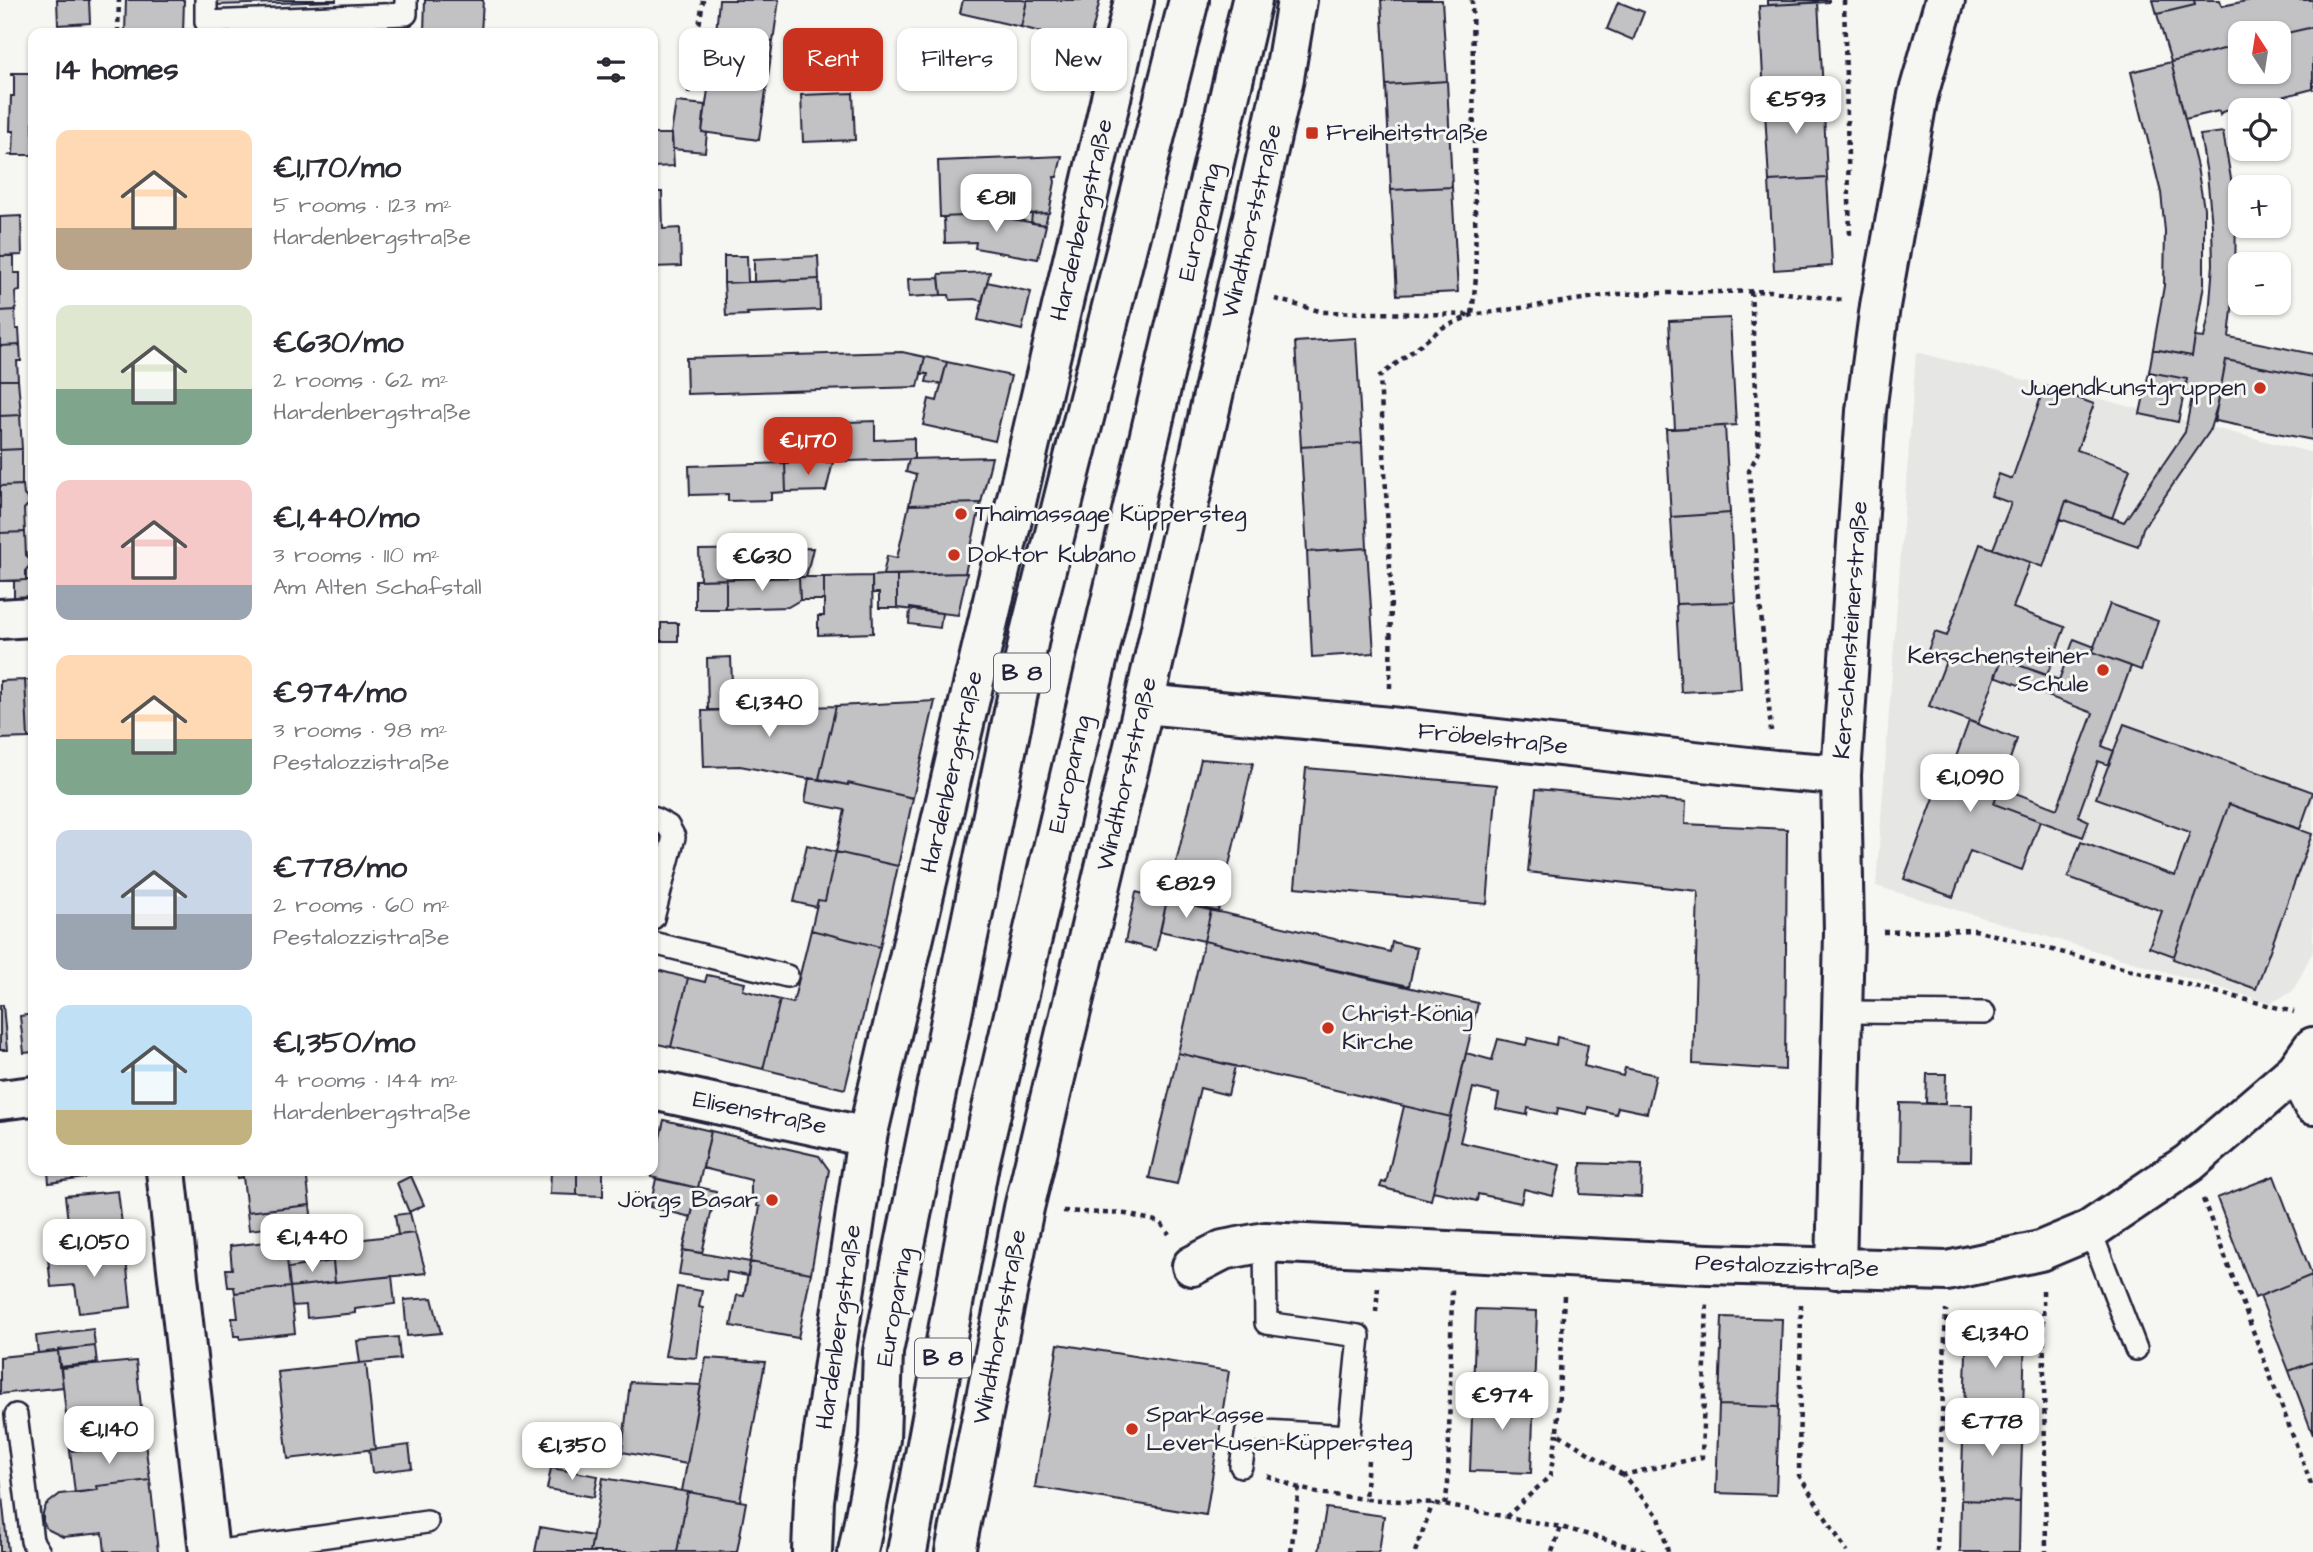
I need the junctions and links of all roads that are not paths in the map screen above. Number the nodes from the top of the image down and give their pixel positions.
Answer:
1 (206, 0) edge
2 (406, 0) edge
3 (1134, 0) edge
4 (1189, 0) edge
5 (1252, 0) edge
6 (1297, 0) edge
7 (1311, 0) edge
8 (1945, 0) edge
9 (1284, 78) junction
10 (28, 617) edge
11 (0, 618) edge
12 (1144, 704) junction
13 (1841, 775) junction
14 (658, 821) edge
15 (658, 899) edge
16 (658, 944) edge
17 (788, 976) dead end
18 (1842, 1012) junction
19 (1984, 1013) dead end
20 (2303, 1044) edge
21 (658, 1091) edge
22 (28, 1097) edge
23 (0, 1100) edge
24 (2313, 1105) edge
25 (867, 1136) junction
26 (167, 1176) edge
27 (2090, 1230) junction
28 (1265, 1242) junction
29 (1192, 1266) road end
30 (1819, 1268) junction
31 (2136, 1349) dead end
32 (16, 1415) dead end
33 (1241, 1466) dead end
34 (427, 1522) dead end
35 (38, 1552) edge
36 (211, 1552) edge
37 (812, 1552) edge
38 (858, 1552) edge
39 (907, 1552) edge
40 (955, 1552) edge

1 - 2 lane
3 - 25 main road, Hardenbergstraße
4 - 38 main road, Europaring / B 8
5 - 39 main road, Europaring / B 8
6 - 9 main road
7 - 9 main road, Windthorststraße
8 - 13 main road, Kerschensteinerstraße
9 - 12 main road, Windthorststraße
10 - 11 main road
12 - 13 main road, Fröbelstraße
12 - 40 main road, Windthorststraße
13 - 18 main road, Kerschensteinerstraße
14 - 15 lane
16 - 17 lane
18 - 19 lane
18 - 30 main road, Kerschensteinerstraße
20 - 24 main road
20 - 27 main road, Pestalozzistraße
21 - 25 main road, Elisenstraße
22 - 23 main road
25 - 37 main road, Hardenbergstraße
26 - 36 main road
27 - 30 main road, Pestalozzistraße
27 - 31 lane
28 - 29 main road, Pestalozzistraße
28 - 30 main road, Pestalozzistraße
28 - 33 lane
32 - 35 lane
34 - 36 lane

